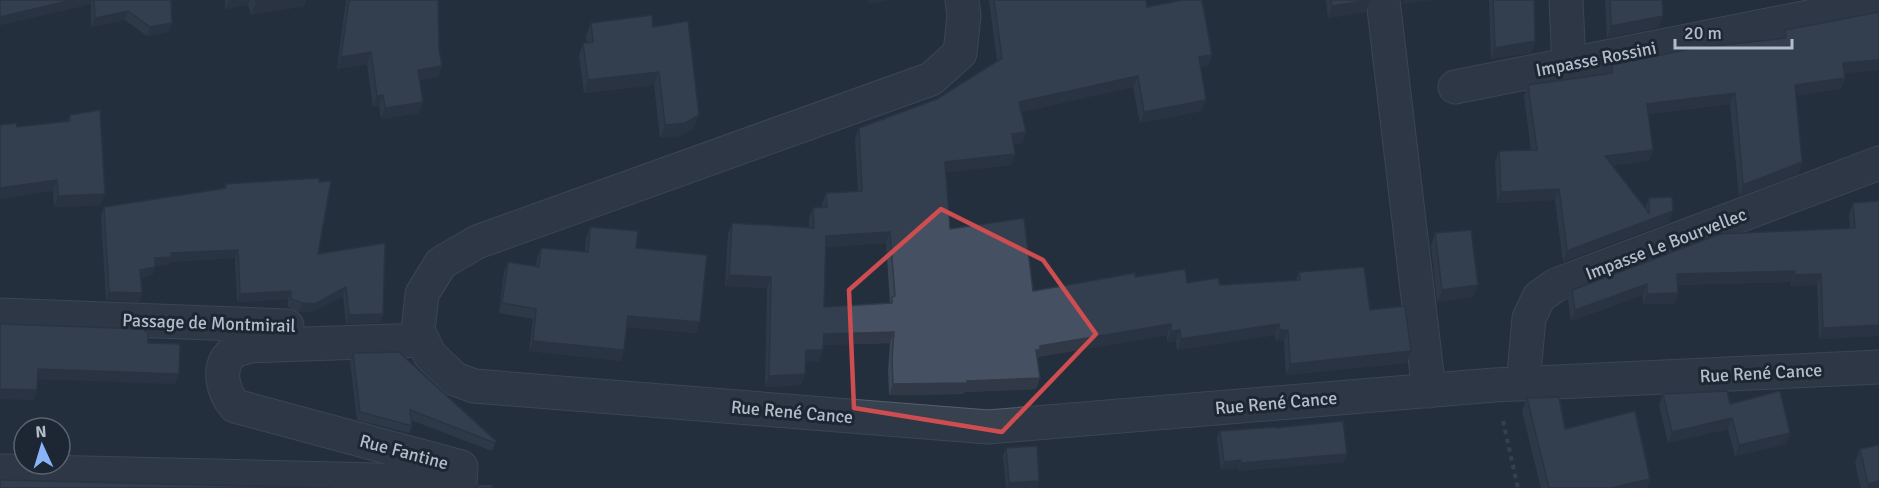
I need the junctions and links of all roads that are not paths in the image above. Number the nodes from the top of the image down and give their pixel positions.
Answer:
1 (962, 0) edge
2 (1383, 0) edge
3 (1566, 0) edge
4 (1879, 3) edge
5 (1747, 14) edge
6 (1569, 65) junction
7 (1455, 87) dead end
8 (1879, 163) edge
9 (0, 315) edge
10 (420, 335) junction
11 (1879, 367) edge
12 (1509, 385) junction
13 (1429, 390) junction
14 (0, 471) edge

1 - 10 street
2 - 13 street
3 - 6 street
4 - 5 street, Impasse Rossini
5 - 6 street, Impasse Rossini
6 - 7 street, Impasse Rossini
8 - 12 street, Impasse Le Bourvellec
9 - 10 street, Passage de Montmirail
10 - 13 street, Rue René Cance
10 - 14 street, Rue Fantine
11 - 12 street, Rue René Cance
12 - 13 street, Rue René Cance

